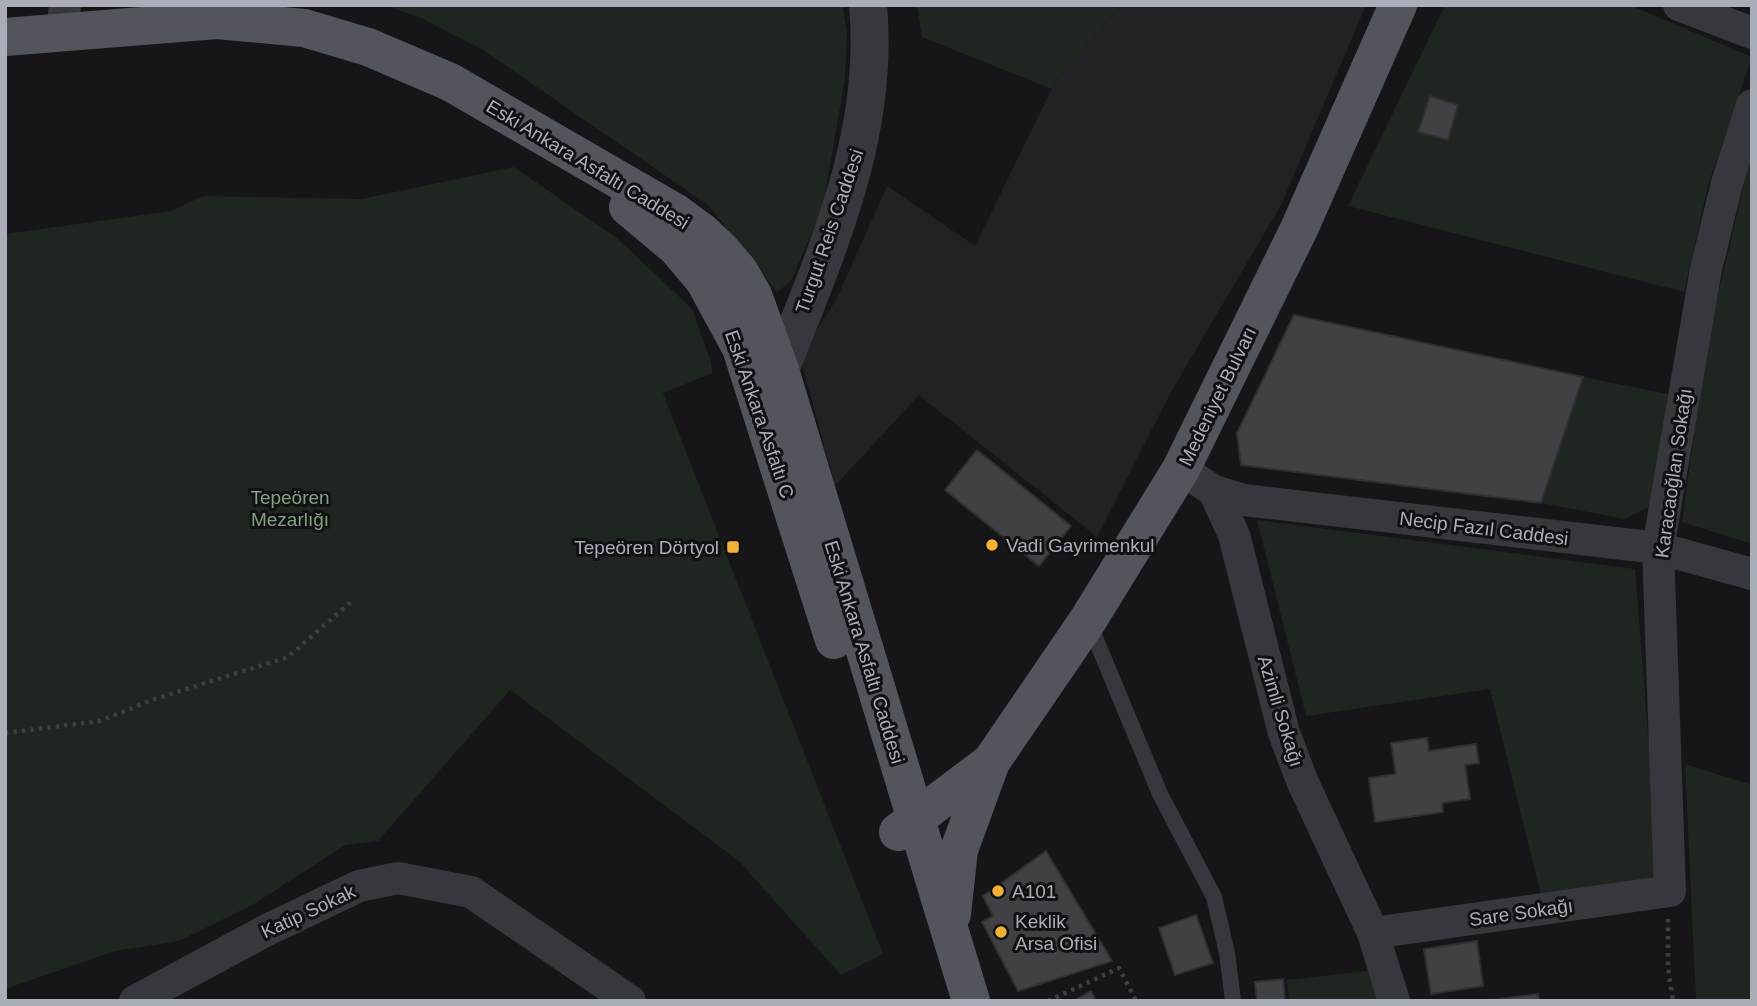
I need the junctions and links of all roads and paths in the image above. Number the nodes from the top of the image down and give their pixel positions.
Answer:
1 (868, 5) edge
2 (1398, 5) edge
3 (1679, 5) edge
4 (63, 18) edge
5 (1752, 33) edge
6 (5, 37) edge
7 (1752, 105) edge
8 (531, 129) junction
9 (780, 370) junction
10 (1181, 469) junction
11 (1214, 491) junction
12 (1658, 548) junction
13 (1752, 574) edge
14 (352, 601) dead end
15 (1088, 620) junction
16 (5, 733) edge
17 (879, 740) junction
18 (991, 762) junction
19 (906, 826) junction
20 (1670, 891) junction
21 (1373, 933) junction
22 (951, 935) junction
23 (135, 1001) edge
24 (630, 1001) edge
25 (943, 1001) edge
26 (971, 1001) edge
27 (1048, 1001) edge
28 (1136, 1001) edge
29 (1233, 1001) edge
30 (1394, 1001) edge
31 (1673, 1001) edge

1 - 9 street, Turgut Reis Caddesi
2 - 10 main road, Medeniyet Bulvarı
3 - 5 street
4 - 6 main road, Eski Ankara Asfaltı Caddesi
4 - 8 main road, Eski Ankara Asfaltı Caddesi
7 - 12 street, Karacaoğlan Sokağı
8 - 9 main road, Eski Ankara Asfaltı Caddesi
8 - 17 main road, Eski Ankara Asfaltı C
9 - 17 main road, Eski Ankara Asfaltı Caddesi
10 - 11 street
10 - 15 main road, Medeniyet Bulvarı
11 - 12 street, Necip Fazıl Caddesi
11 - 21 street, Azimli Sokağı
12 - 13 street, Necip Fazıl Caddesi
12 - 20 street, Karacaoğlan Sokağı
14 - 16 path
15 - 18 main road, Medeniyet Bulvarı
15 - 29 lane
17 - 18 main road
17 - 19 main road, Eski Ankara Asfaltı Caddesi
18 - 19 main road, Medeniyet Bulvarı
18 - 22 main road, Medeniyet Bulvarı
19 - 22 main road, Eski Ankara Asfaltı Caddesi
19 - 25 main road, Eski Ankara Asfaltı Caddesi
20 - 21 street, Sare Sokağı
20 - 31 path
21 - 30 street, Azimli Sokağı
22 - 26 main road, Eski Ankara Asfaltı Caddesi
23 - 24 street, Katip Sokak
27 - 28 path

